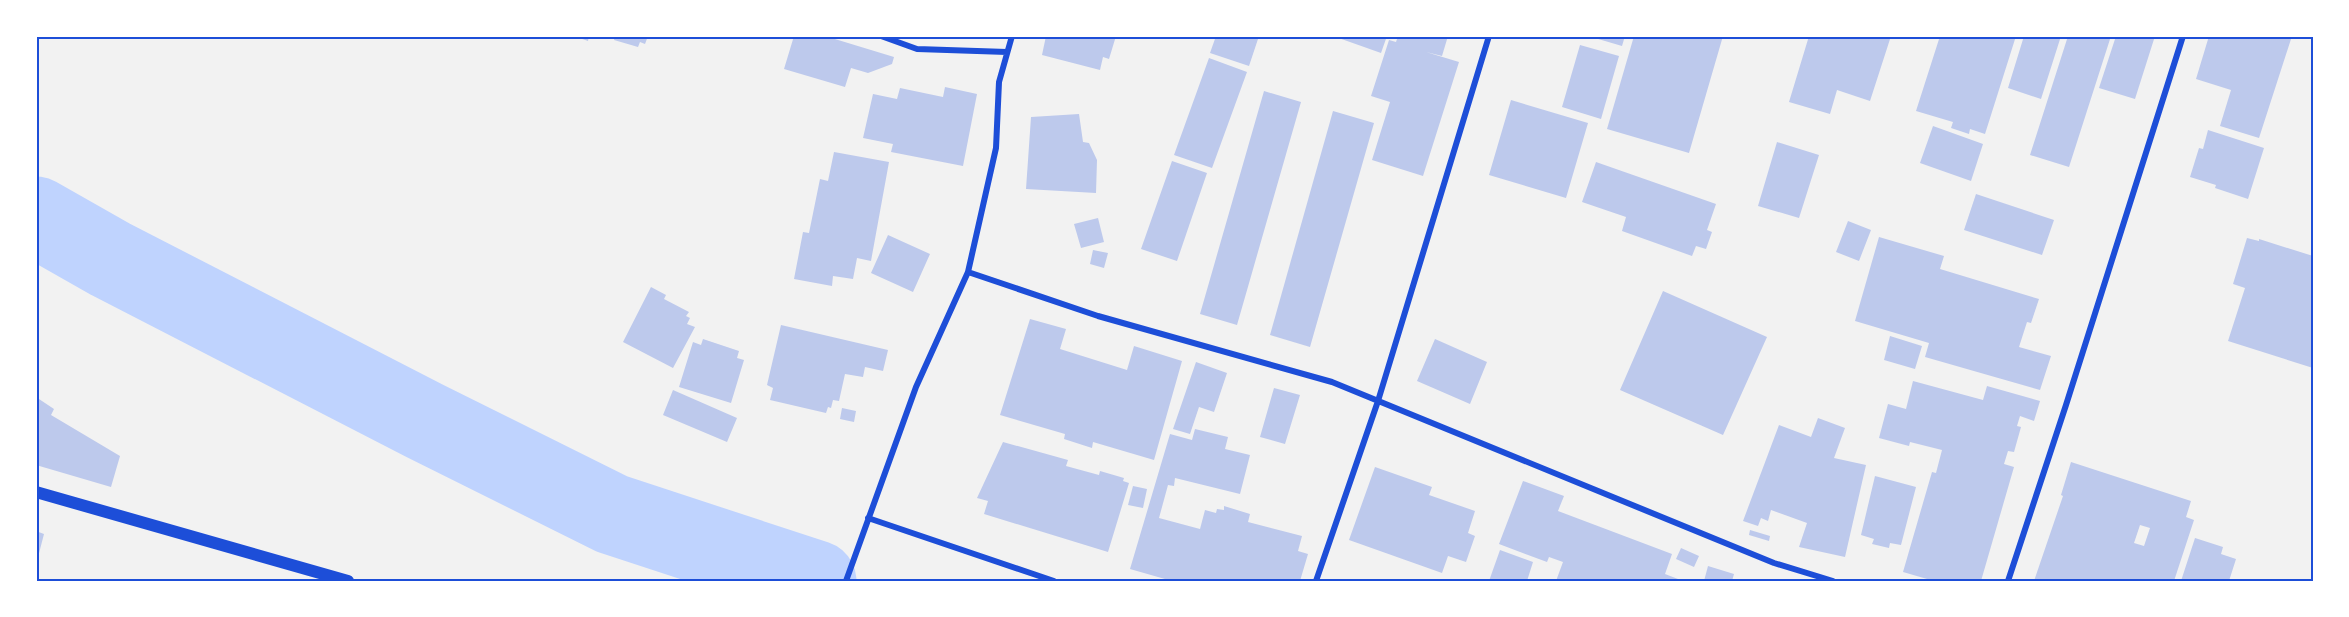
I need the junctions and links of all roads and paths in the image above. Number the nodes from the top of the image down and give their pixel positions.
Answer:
1 (881, 36) edge
2 (1012, 36) edge
3 (1489, 36) edge
4 (2183, 36) edge
5 (1007, 52) junction
6 (968, 272) junction
7 (1378, 401) junction
8 (36, 492) edge
9 (868, 518) junction
10 (348, 581) edge
11 (846, 581) edge
12 (1054, 581) edge
13 (1316, 581) edge
14 (1833, 581) edge
15 (2008, 581) edge

1 - 5 street
2 - 5 street
3 - 7 street
4 - 15 street
5 - 6 street
6 - 7 street
6 - 9 street
7 - 13 street
7 - 14 street
8 - 10 main road
9 - 11 street
9 - 12 street

